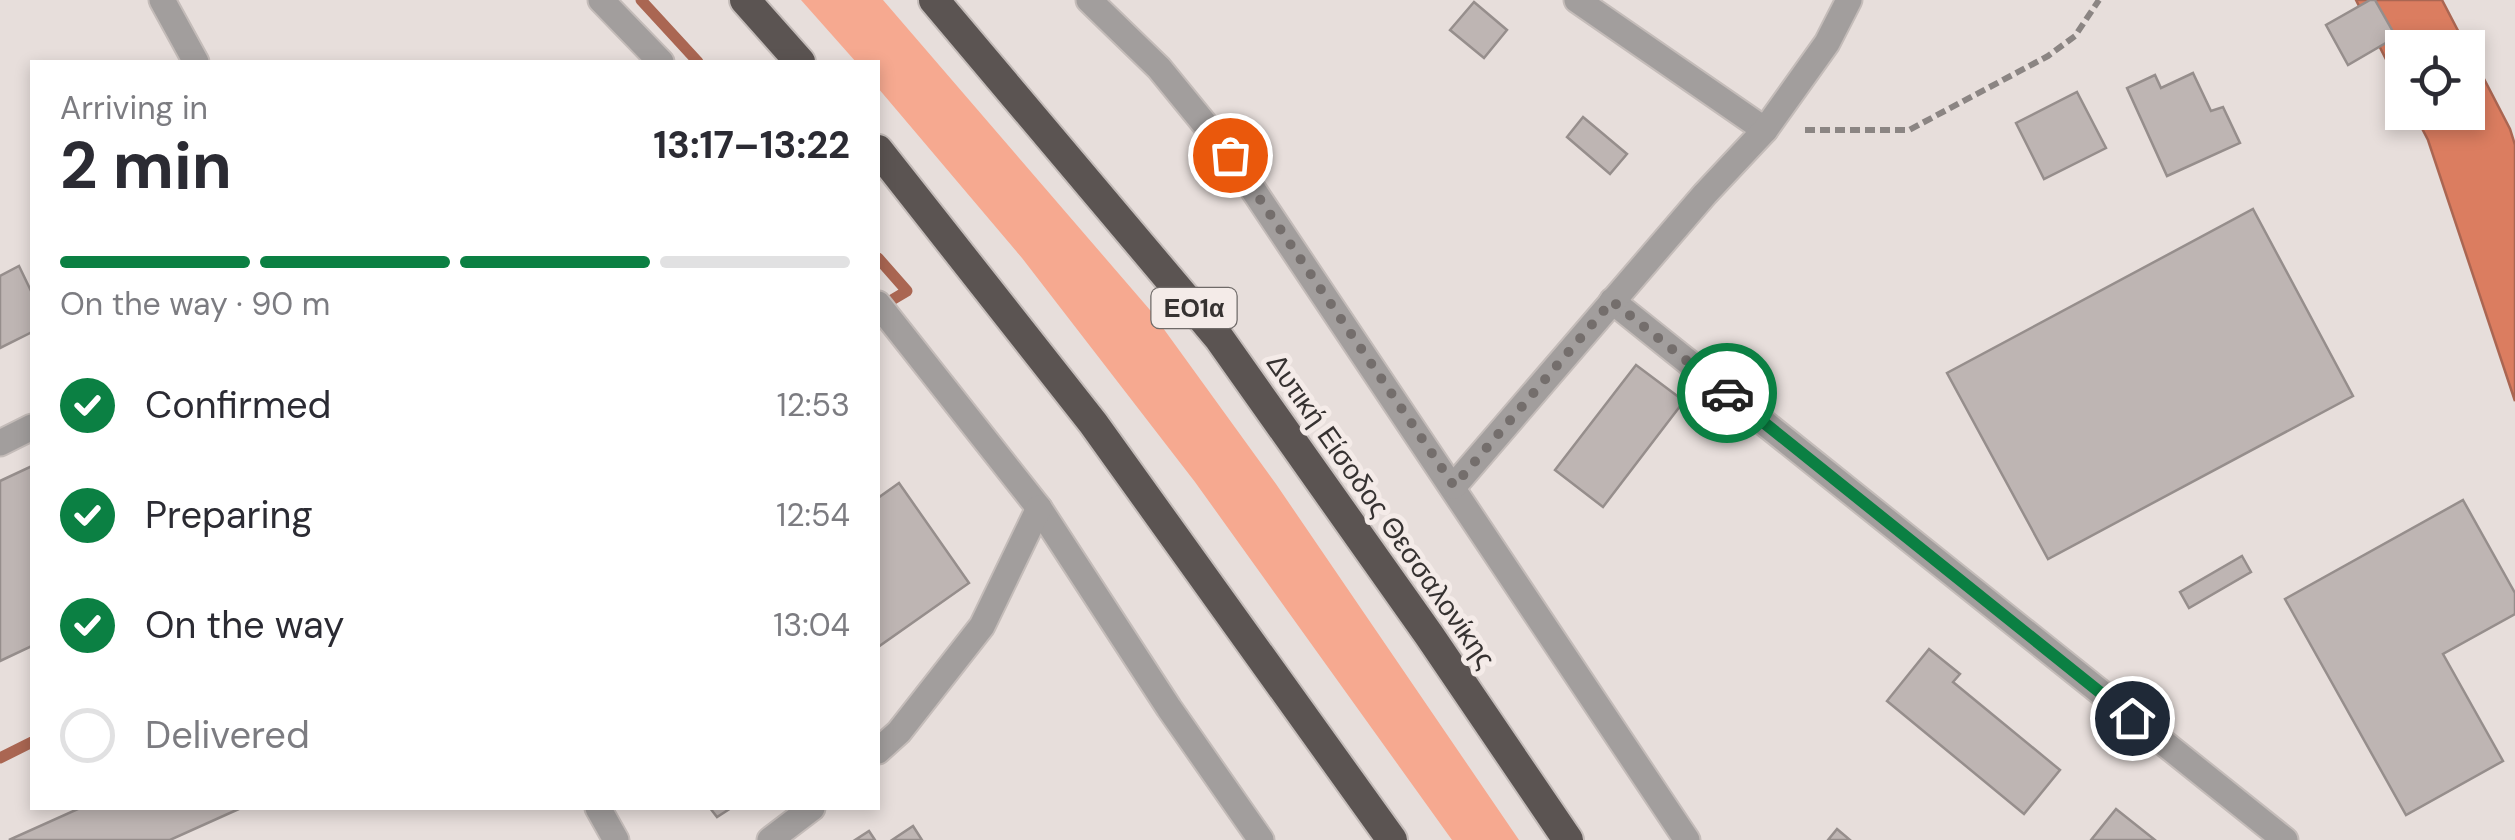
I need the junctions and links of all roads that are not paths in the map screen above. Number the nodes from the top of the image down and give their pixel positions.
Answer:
1 (162, 0) edge
2 (602, 0) edge
3 (745, 0) edge
4 (934, 0) edge
5 (1088, 0) edge
6 (1577, 0) edge
7 (1849, 0) edge
8 (195, 60) edge
9 (659, 60) edge
10 (798, 60) edge
11 (1765, 130) junction
12 (880, 153) edge
13 (1612, 301) junction
14 (880, 306) edge
15 (30, 428) edge
16 (0, 443) edge
17 (1454, 486) junction
18 (1039, 508) junction
19 (880, 749) edge
20 (599, 810) edge
21 (809, 810) edge
22 (616, 840) edge
23 (770, 840) edge
24 (1261, 840) edge
25 (1392, 840) edge
26 (1571, 840) edge
27 (1687, 840) edge
28 (2285, 840) edge

1 - 8 street
2 - 9 street
3 - 10 highway
4 - 26 highway, Δυτική Είσοδος Θεσσαλονίκης / ΕΟ1α
5 - 17 street
6 - 11 street
7 - 11 street
11 - 13 street
12 - 25 highway
13 - 17 street
13 - 28 street
14 - 18 street
15 - 16 street
17 - 27 street
18 - 19 street
18 - 24 street
20 - 22 street
21 - 23 street

